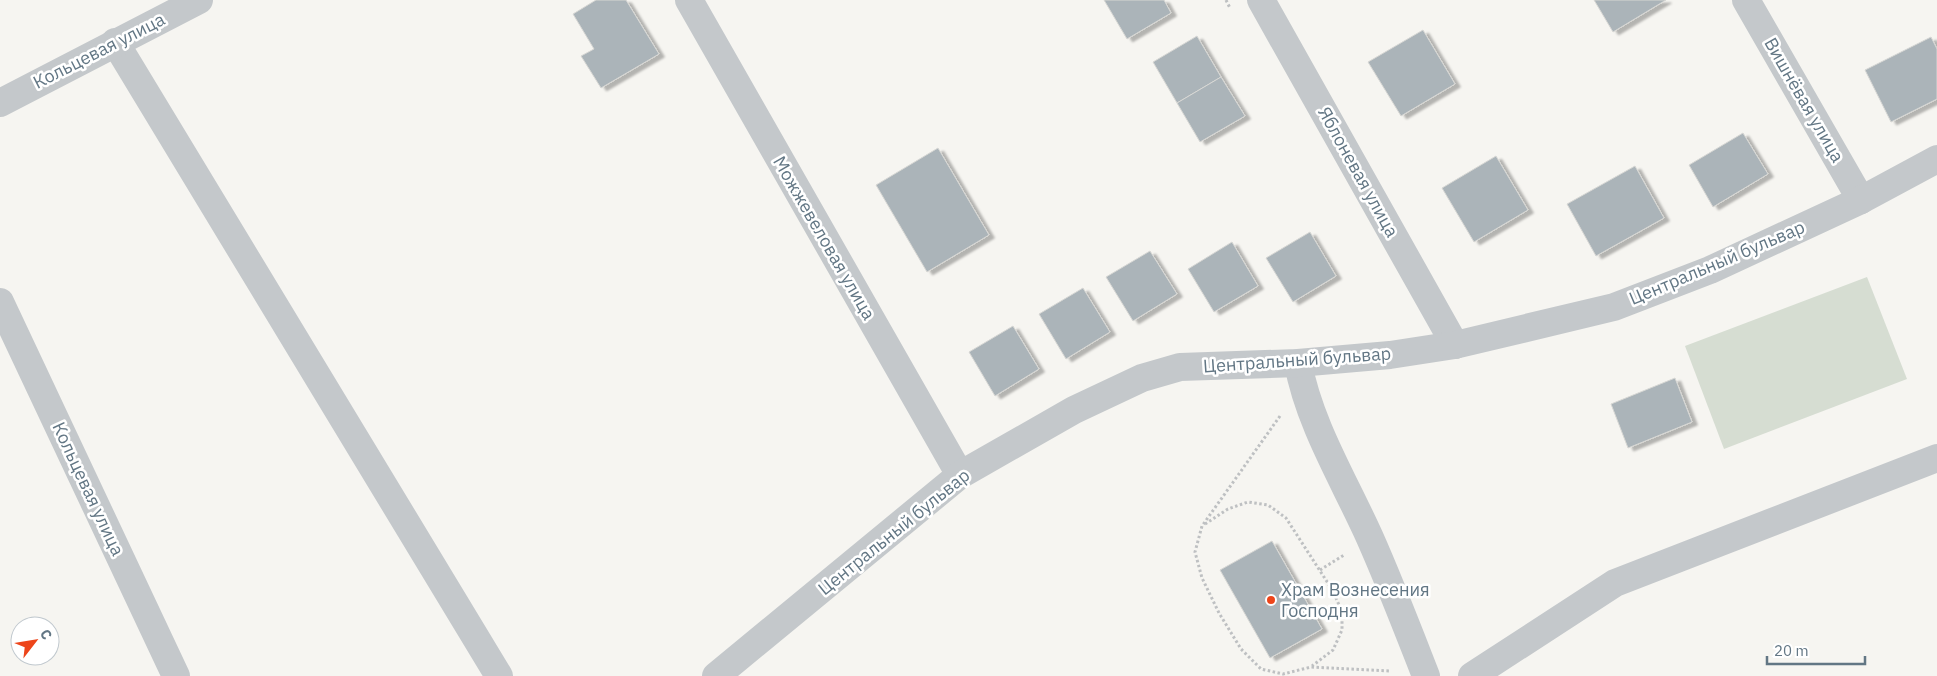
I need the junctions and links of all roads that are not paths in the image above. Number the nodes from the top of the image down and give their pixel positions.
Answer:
1 (199, 0) edge
2 (689, 0) edge
3 (1261, 0) edge
4 (1746, 0) edge
5 (115, 42) junction
6 (0, 103) edge
7 (1937, 159) edge
8 (1861, 200) junction
9 (0, 302) edge
10 (1455, 345) junction
11 (1300, 374) junction
12 (1937, 458) edge
13 (960, 475) junction
14 (1425, 675) edge
15 (176, 676) edge
16 (499, 676) edge
17 (716, 676) edge
18 (1472, 676) edge

1 - 5 street, Кольцевая улица
2 - 13 street, Можжевеловая улица
3 - 10 street, Яблоневая улица
4 - 8 street, Вишнёвая улица
5 - 6 street, Кольцевая улица
5 - 16 street
7 - 8 street, Центральный бульвар
8 - 10 street, Центральный бульвар
9 - 15 street, Кольцевая улица
10 - 11 street, Центральный бульвар
11 - 13 street, Центральный бульвар
11 - 14 street
12 - 18 street
13 - 17 street, Центральный бульвар

